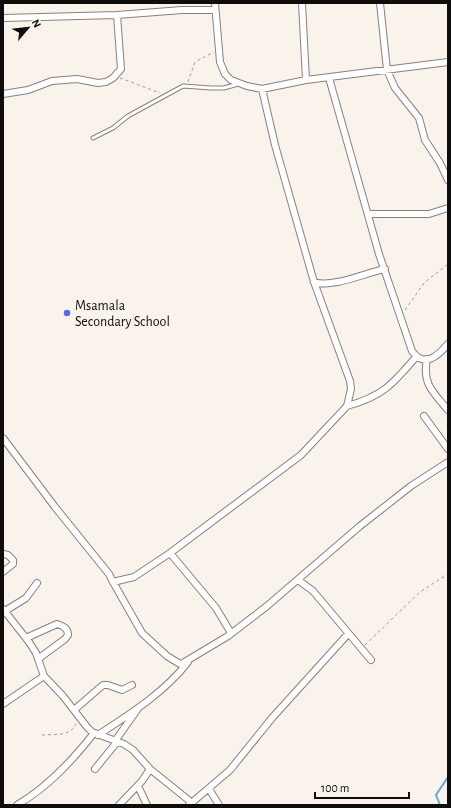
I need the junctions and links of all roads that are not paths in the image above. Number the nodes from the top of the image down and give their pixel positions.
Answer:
1 (215, 3) edge
2 (302, 3) edge
3 (380, 3) edge
4 (215, 10) junction
5 (117, 15) junction
6 (3, 18) edge
7 (448, 62) edge
8 (387, 70) junction
9 (329, 78) junction
10 (306, 80) junction
11 (238, 84) junction
12 (262, 89) junction
13 (3, 94) edge
14 (93, 138) dead end
15 (448, 180) edge
16 (448, 208) edge
17 (369, 214) junction
18 (385, 269) junction
19 (314, 282) junction
20 (448, 344) edge
21 (416, 357) junction
22 (427, 359) junction
23 (347, 406) junction
24 (448, 410) edge
25 (424, 416) dead end
26 (3, 438) edge
27 (448, 449) edge
28 (448, 462) edge
29 (170, 553) junction
30 (3, 554) edge
31 (3, 572) edge
32 (298, 580) junction
33 (113, 582) junction
34 (37, 583) dead end
35 (4, 610) edge
36 (348, 634) junction
37 (228, 636) junction
38 (26, 638) junction
39 (38, 659) junction
40 (190, 660) junction
41 (371, 660) dead end
42 (44, 676) junction
43 (132, 685) dead end
44 (3, 704) edge
45 (139, 706) junction
46 (76, 712) junction
47 (96, 734) junction
48 (116, 741) junction
49 (94, 769) dead end
50 (150, 769) junction
51 (138, 786) junction
52 (208, 790) junction
53 (190, 804) edge
54 (17, 805) edge
55 (119, 805) edge
56 (147, 805) edge
57 (219, 805) edge

1 - 4 street
2 - 10 street
3 - 8 street
4 - 5 street
4 - 11 street
5 - 6 street
5 - 13 street
7 - 8 street
8 - 9 street
8 - 15 street
9 - 10 street
9 - 17 street
10 - 12 street
11 - 12 street
11 - 14 lane
12 - 19 street
16 - 17 street
17 - 18 street
18 - 19 street
18 - 21 street
19 - 23 street
20 - 22 street
21 - 22 street
21 - 23 street
22 - 24 street
23 - 29 street
25 - 27 street
26 - 33 street
28 - 32 street
29 - 33 street
29 - 37 street
30 - 31 street
32 - 36 street
32 - 37 street
33 - 40 street
34 - 35 street
35 - 38 street
36 - 41 street
36 - 52 street
37 - 40 street
38 - 39 street
38 - 39 street
39 - 42 street
40 - 45 street
42 - 44 street
42 - 46 street
43 - 46 street
45 - 47 street
45 - 48 street
46 - 47 street
47 - 48 street
47 - 54 street
48 - 49 street
48 - 50 street
50 - 51 street
50 - 53 street
51 - 55 street
51 - 56 street
52 - 53 street
52 - 57 street

